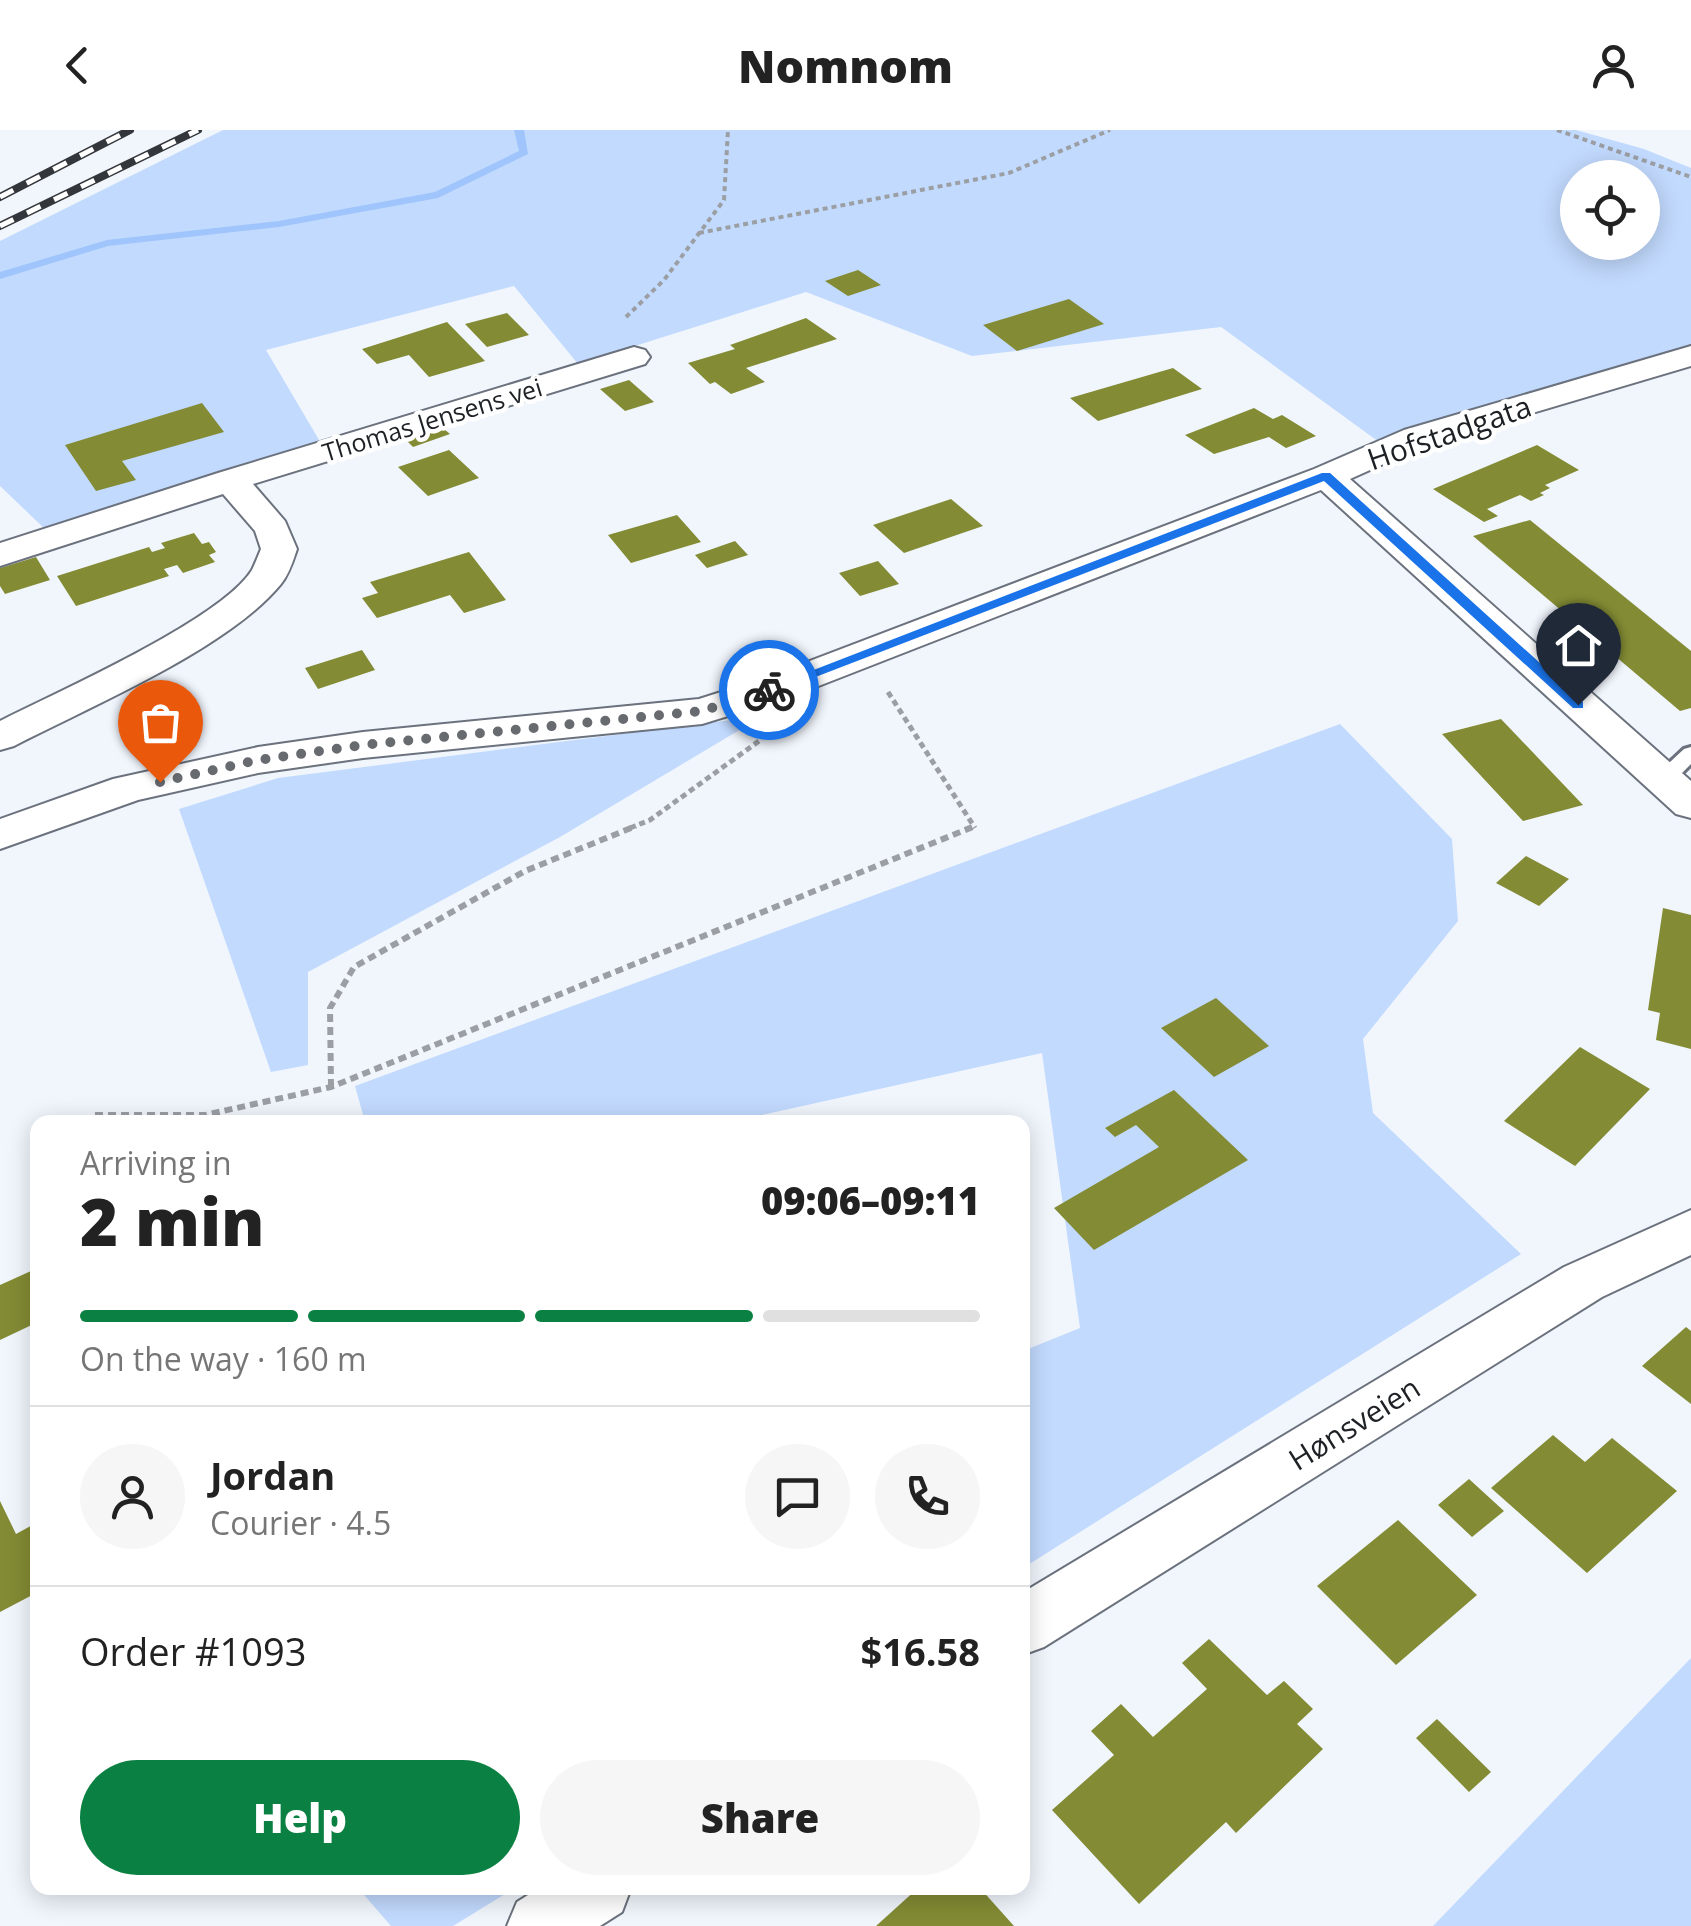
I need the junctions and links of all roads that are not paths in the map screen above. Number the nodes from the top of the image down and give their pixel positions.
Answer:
1 (1691, 356) edge
2 (634, 357) road end
3 (1326, 476) junction
4 (230, 480) junction
5 (0, 555) edge
6 (0, 737) edge
7 (1691, 754) edge
8 (1677, 793) edge
9 (0, 835) edge
10 (1691, 1231) edge
11 (1030, 1622) edge
12 (588, 1895) edge
13 (541, 1926) edge

1 - 3 street, Hofstadgata
2 - 4 street, Thomas Jensens vei
3 - 8 street
3 - 9 street, Hofstadgata
4 - 5 street, Thomas Jensens vei
4 - 6 street
7 - 8 lane
10 - 11 street, Hønsveien
12 - 13 street

